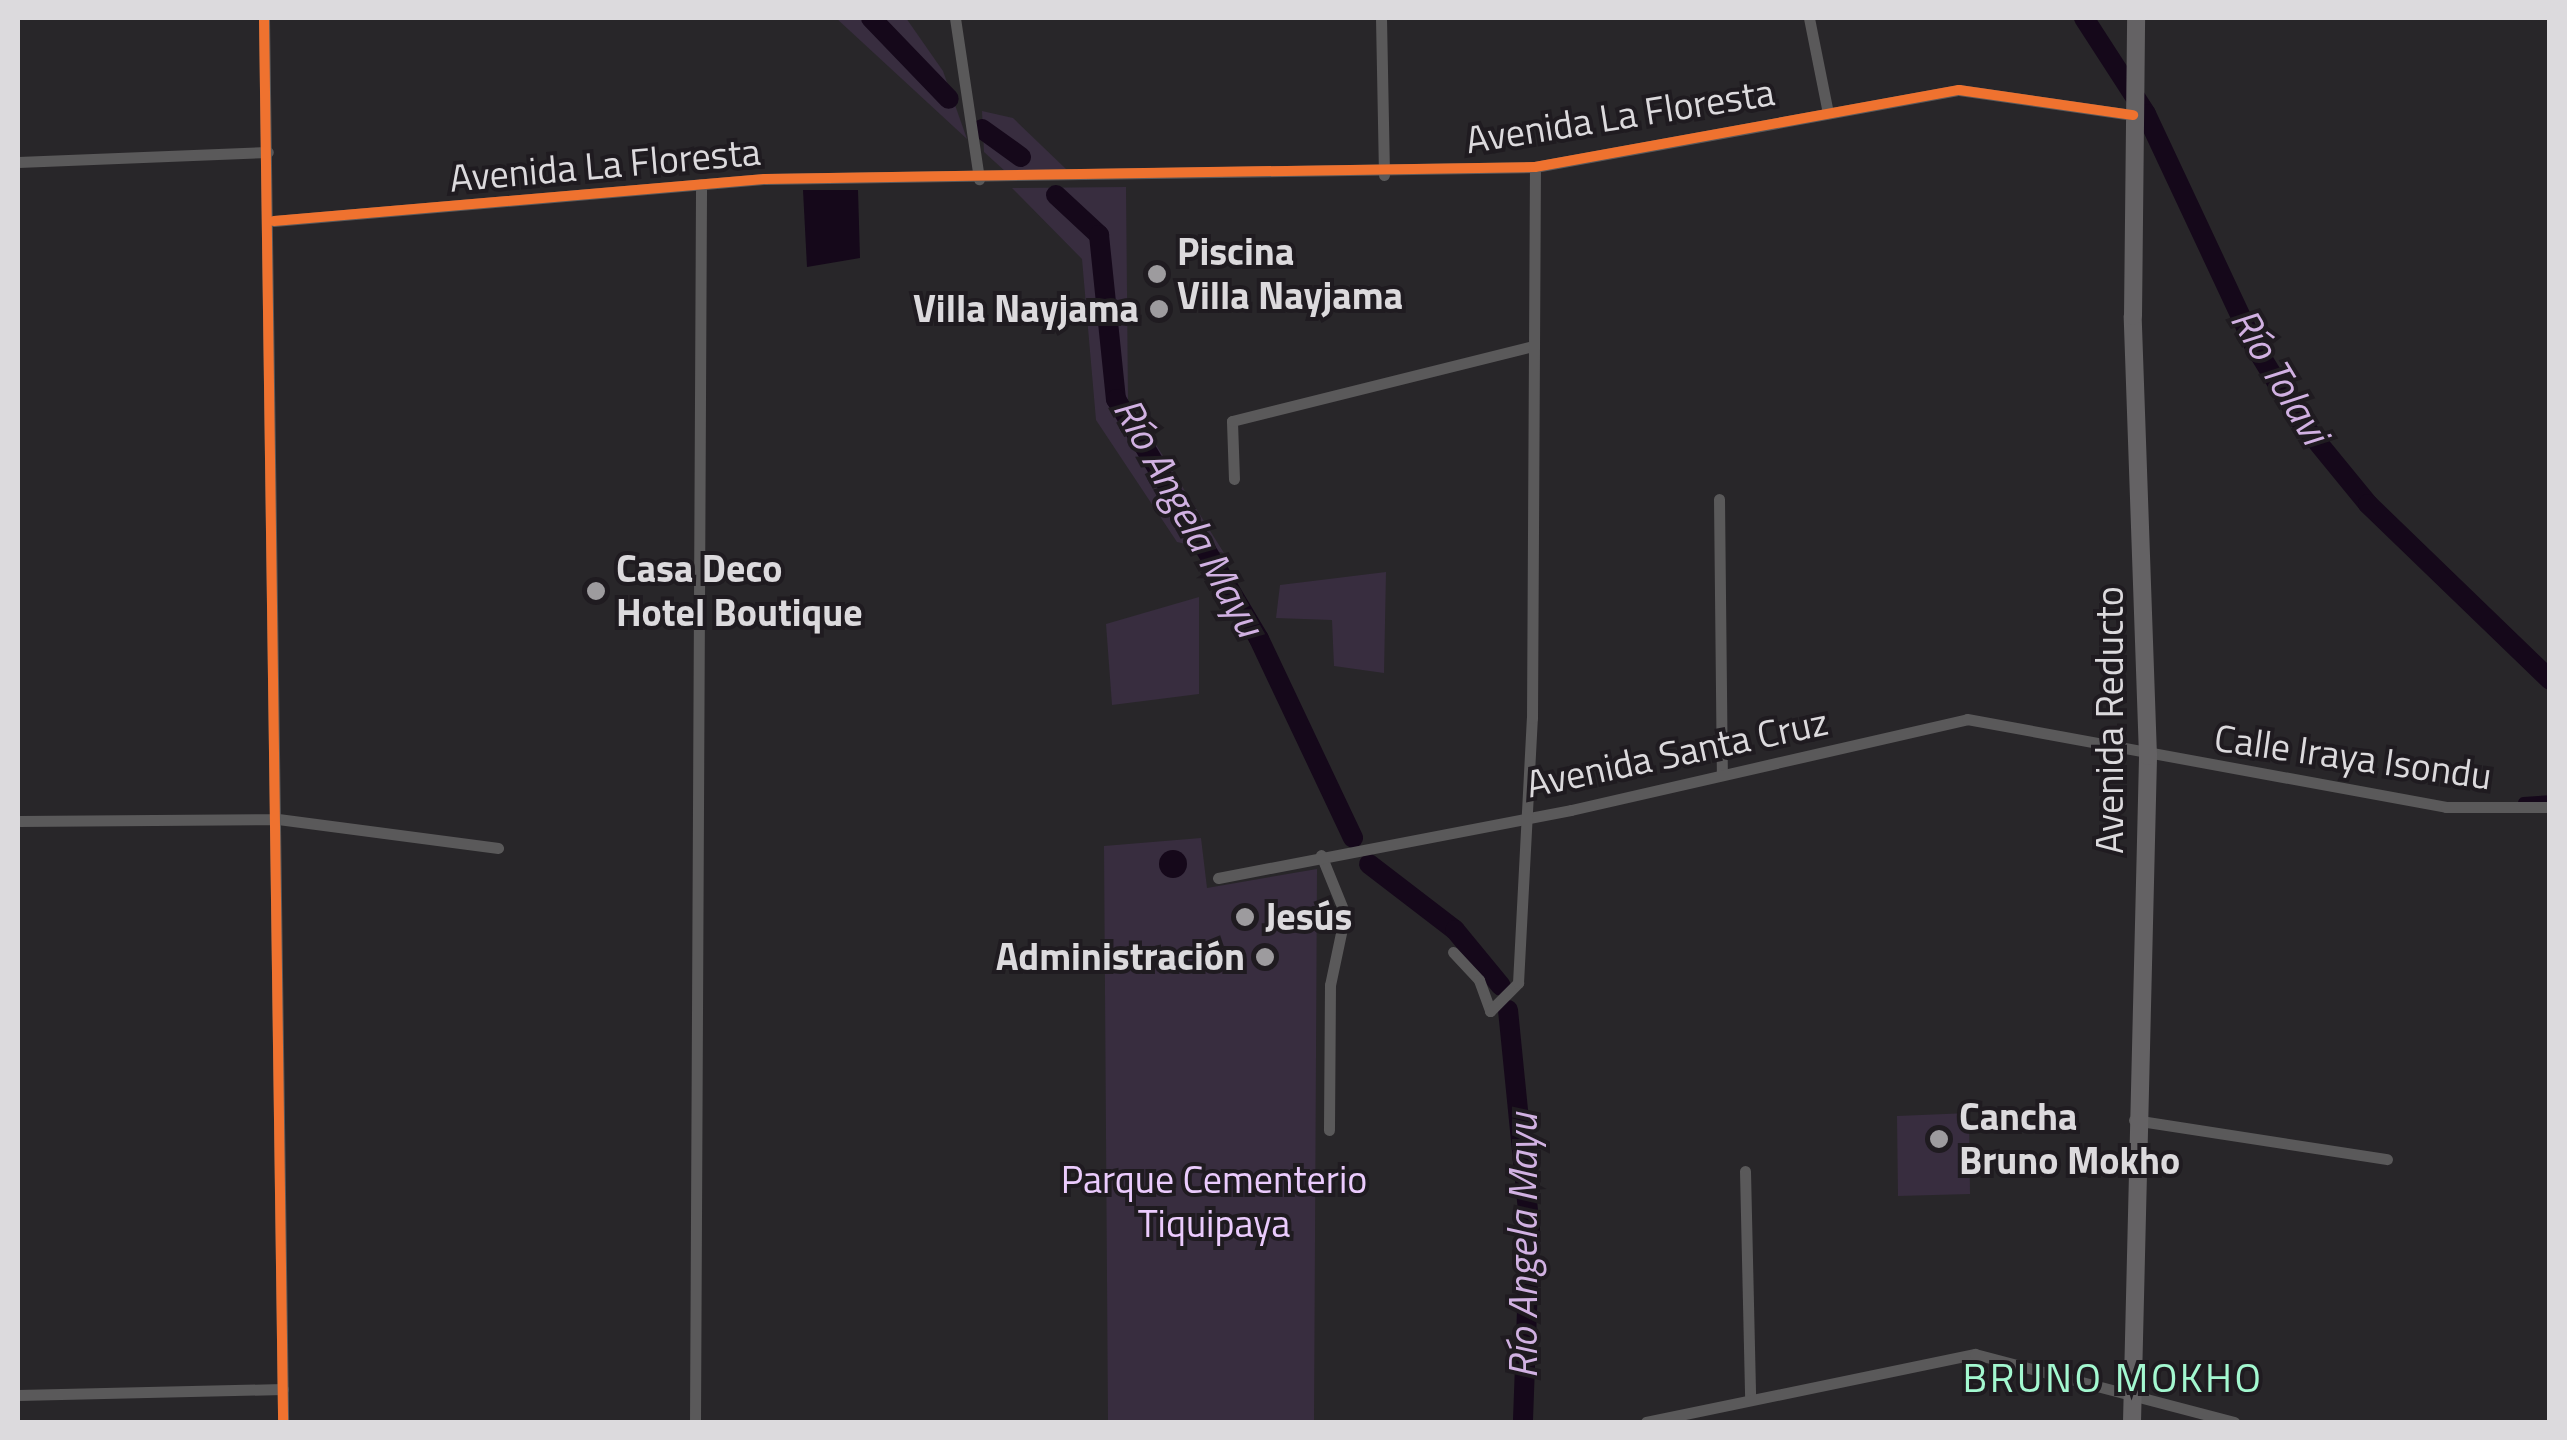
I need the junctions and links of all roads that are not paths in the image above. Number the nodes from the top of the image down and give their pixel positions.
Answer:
1 (264, 18) edge
2 (955, 18) edge
3 (1381, 18) edge
4 (1809, 18) edge
5 (2136, 18) edge
6 (2134, 111) junction
7 (1828, 113) junction
8 (268, 152) junction
9 (18, 162) edge
10 (1536, 167) junction
11 (1384, 175) junction
12 (979, 179) junction
13 (701, 184) junction
14 (274, 221) junction
15 (1534, 346) junction
16 (1234, 479) dead end
17 (1719, 499) dead end
18 (2148, 756) junction
19 (1722, 775) junction
20 (2550, 808) edge
21 (1527, 817) junction
22 (278, 818) junction
23 (18, 820) edge
24 (498, 848) dead end
25 (1321, 855) junction
26 (1218, 878) dead end
27 (1452, 952) dead end
28 (2134, 1120) junction
29 (1328, 1130) dead end
30 (2387, 1159) dead end
31 (1745, 1171) dead end
32 (284, 1389) junction
33 (18, 1395) edge
34 (2132, 1396) junction
35 (1750, 1397) junction
36 (284, 1422) edge
37 (696, 1422) edge
38 (1646, 1422) edge
39 (2132, 1422) edge
40 (2234, 1422) edge

1 - 8 street
2 - 12 street
3 - 11 street
4 - 7 street
5 - 6 main road, Avenida Reducto
6 - 7 street, Avenida La Floresta
6 - 18 main road, Avenida Reducto
7 - 10 street, Avenida La Floresta
8 - 9 street
8 - 14 street
10 - 11 street, Avenida La Floresta
10 - 15 street
11 - 12 street, Avenida La Floresta
12 - 13 street, Avenida La Floresta
13 - 14 street, Avenida La Floresta
13 - 37 street
14 - 22 street
15 - 16 street
15 - 21 street
17 - 19 street
18 - 19 street, Avenida Santa Cruz
18 - 20 street, Calle Iraya Isondu
18 - 28 main road, Avenida Reducto
19 - 21 street, Avenida Santa Cruz
21 - 25 street, Avenida Santa Cruz
21 - 27 street
22 - 23 street
22 - 24 street
22 - 32 street
25 - 26 street, Avenida Santa Cruz
25 - 29 street
28 - 30 street
28 - 34 main road, Avenida Reducto
31 - 35 street
32 - 33 street
32 - 36 street
34 - 35 street
34 - 39 main road, Avenida Reducto
34 - 40 street
35 - 38 street

